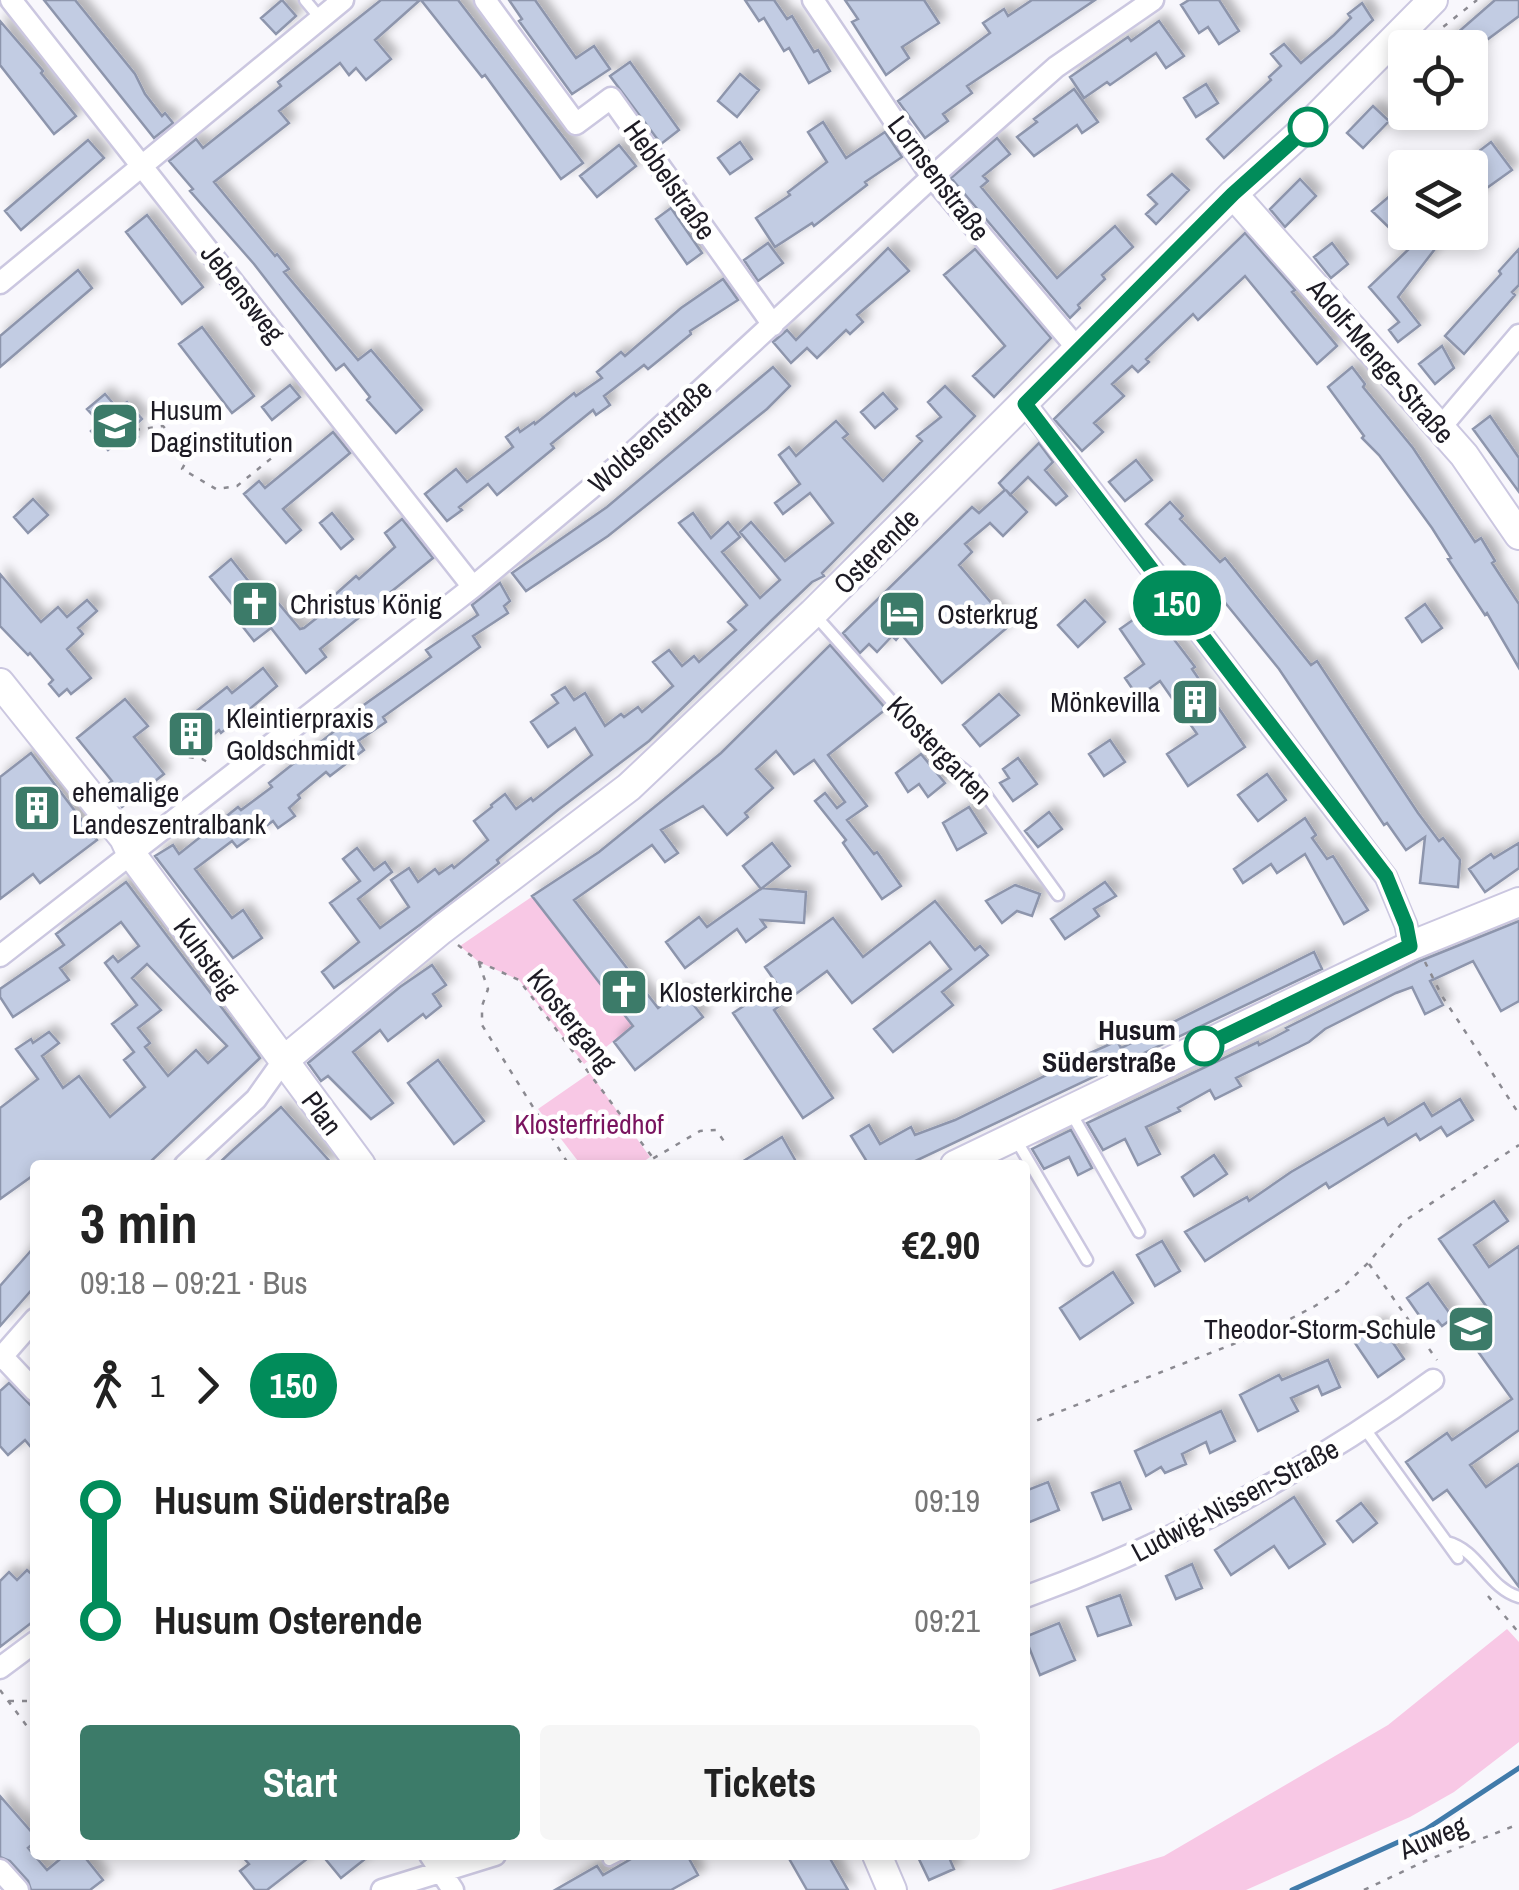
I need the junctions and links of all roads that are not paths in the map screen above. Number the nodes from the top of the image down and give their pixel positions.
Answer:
1 (12, 0) edge
2 (305, 0) edge
3 (343, 0) edge
4 (485, 0) edge
5 (812, 0) edge
6 (1153, 0) edge
7 (1433, 0) edge
8 (321, 19) junction
9 (143, 164) junction
10 (932, 176) junction
11 (1233, 194) junction
12 (0, 283) edge
13 (773, 325) junction
14 (1519, 335) edge
15 (1077, 348) junction
16 (1025, 404) junction
17 (1440, 428) junction
18 (1519, 535) edge
19 (473, 588) junction
20 (813, 613) junction
21 (0, 683) edge
22 (132, 855) junction
23 (1058, 895) dead end
24 (1519, 902) edge
25 (1412, 945) junction
26 (0, 956) edge
27 (282, 1061) junction
28 (1070, 1111) junction
29 (1014, 1137) junction
30 (190, 1160) edge
31 (357, 1160) edge
32 (966, 1160) edge
33 (1028, 1160) edge
34 (1030, 1164) edge
35 (1139, 1232) dead end
36 (1087, 1260) dead end
37 (30, 1324) edge
38 (1, 1358) edge
39 (1433, 1380) road end
40 (30, 1386) edge
41 (1365, 1429) junction
42 (1446, 1542) junction
43 (1458, 1558) dead end
44 (1030, 1595) edge
45 (1519, 1596) edge
46 (30, 1646) edge
47 (0, 1668) edge
48 (479, 1860) edge
49 (878, 1860) edge
50 (0, 1870) edge
51 (442, 1872) edge
52 (18, 1890) edge
53 (382, 1890) edge
54 (892, 1890) edge

1 - 9 street, Jebensweg
2 - 8 lane
3 - 8 street
4 - 13 street, Hebbelstraße
5 - 10 street, Lornsenstraße
6 - 10 street, Woldsenstraße
7 - 11 main road, Osterende
8 - 9 street
9 - 12 street
9 - 19 street, Jebensweg
10 - 13 street, Woldsenstraße
10 - 15 street, Lornsenstraße
11 - 15 main road, Osterende
11 - 17 main road, Adolf-Menge-Straße
13 - 19 street, Woldsenstraße
14 - 17 street
15 - 16 main road, Osterende
16 - 20 main road, Osterende
16 - 25 street
17 - 18 main road, Adolf-Menge-Straße
19 - 22 street, Woldsenstraße
20 - 23 lane, Klostergarten
20 - 27 main road, Osterende
21 - 22 main road, Kuhsteig
22 - 26 street, Woldsenstraße
22 - 27 main road, Kuhsteig
24 - 25 main road
25 - 28 main road
27 - 30 street
27 - 31 main road, Plan
28 - 29 main road
28 - 35 lane
29 - 32 main road
29 - 33 lane
34 - 36 lane
37 - 38 street
38 - 40 street
39 - 41 street, Ludwig-Nissen-Straße
41 - 42 lane
41 - 44 street, Ludwig-Nissen-Straße
42 - 43 lane
42 - 45 lane
46 - 47 street
48 - 51 street
49 - 54 main road
50 - 52 street
51 - 53 street

